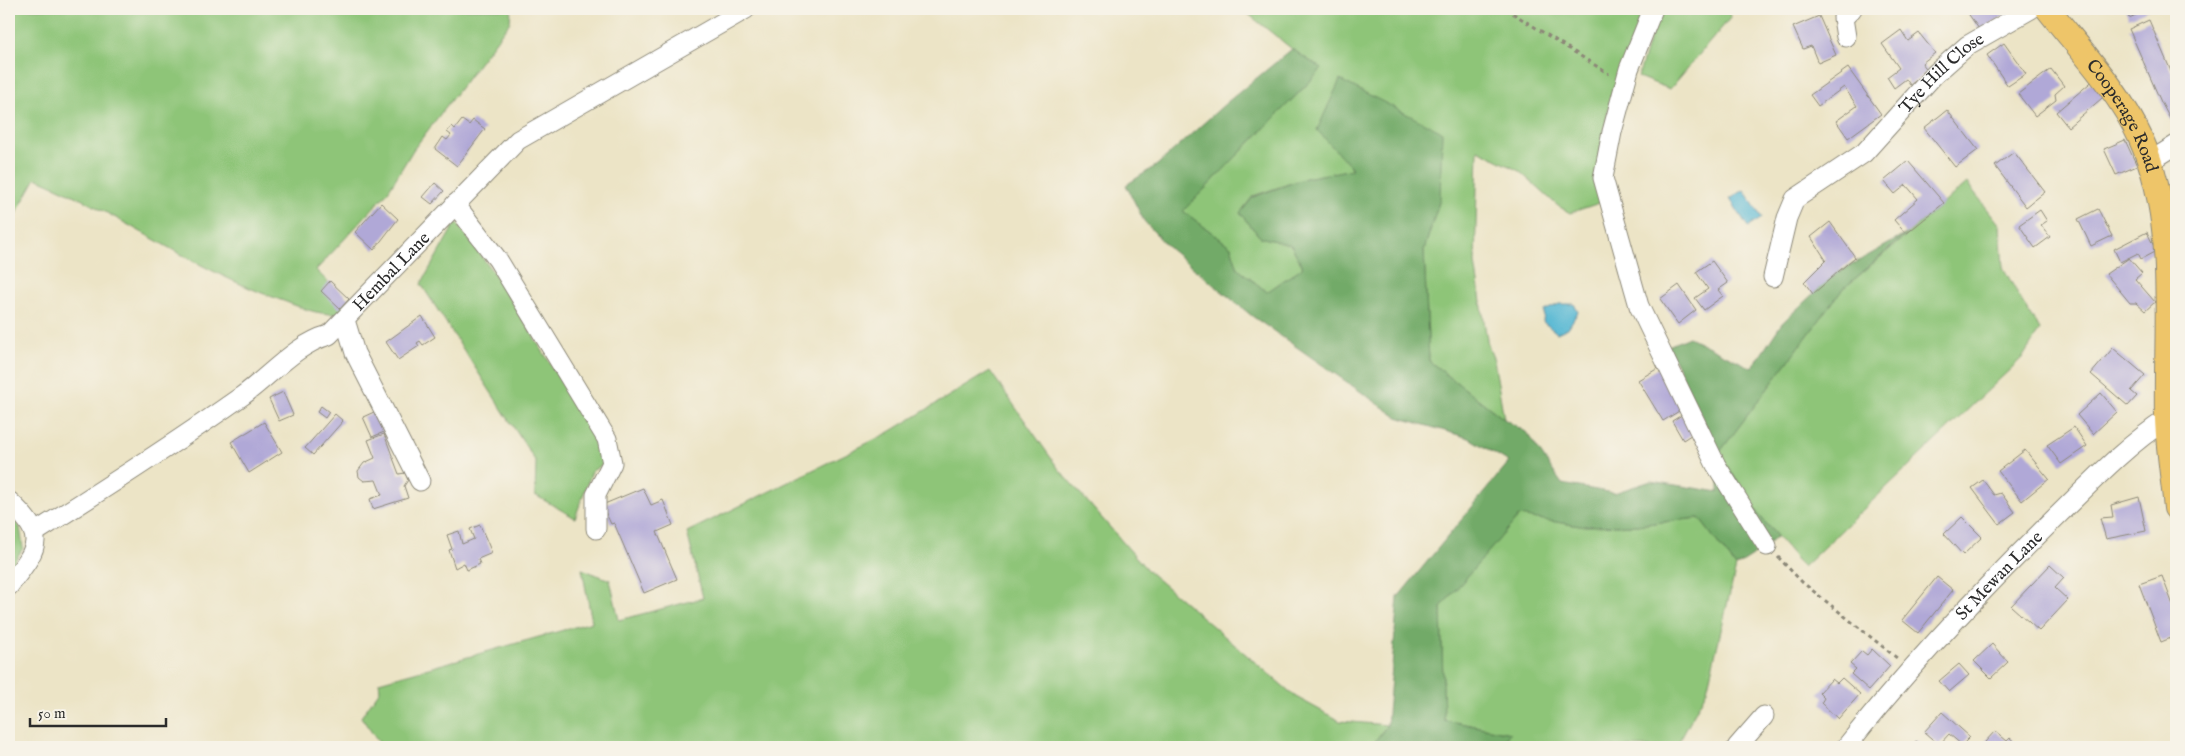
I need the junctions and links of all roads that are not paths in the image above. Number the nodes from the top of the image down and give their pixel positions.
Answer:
1 (746, 9) edge
2 (1653, 9) edge
3 (1852, 9) edge
4 (2031, 9) edge
5 (2048, 9) edge
6 (1846, 37) dead end
7 (2176, 145) edge
8 (2149, 162) junction
9 (455, 204) junction
10 (1773, 277) dead end
11 (345, 320) junction
12 (2173, 348) edge
13 (2167, 419) junction
14 (420, 481) dead end
15 (9, 501) edge
16 (2176, 508) edge
17 (596, 529) dead end
18 (34, 533) junction
19 (1767, 546) road end
20 (9, 586) edge
21 (1764, 716) dead end
22 (1737, 747) edge
23 (1846, 747) edge

1 - 9 street, Hembal Lane
2 - 19 street
3 - 6 street
4 - 10 street, Tye Hill Close
5 - 8 main road, Cooperage Road
7 - 8 street
8 - 12 main road, Cooperage Road
9 - 11 street, Hembal Lane
9 - 17 street
11 - 14 street
11 - 18 street, Hembal Lane
12 - 13 main road, Cooperage Road
13 - 16 main road, Cooperage Road
13 - 23 street, St Mewan Lane
15 - 18 street
18 - 20 street
21 - 22 street

